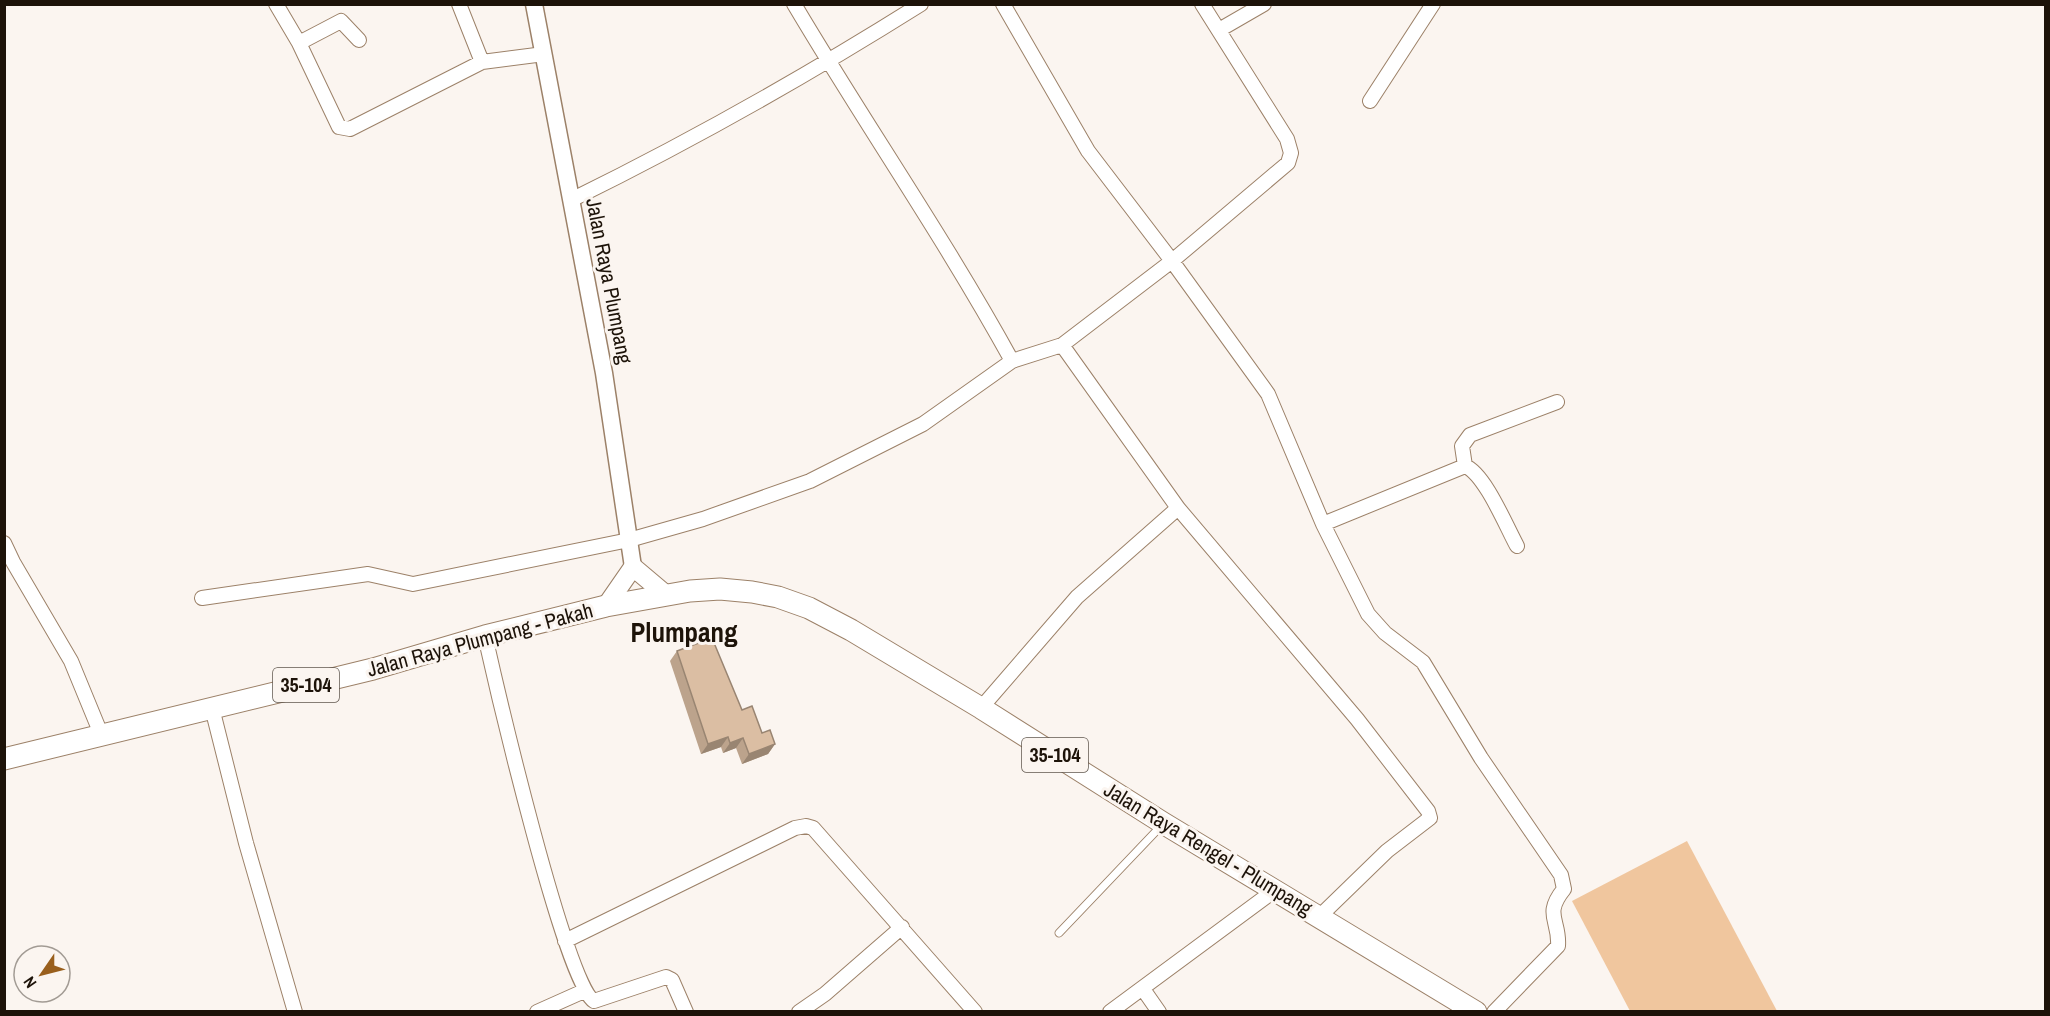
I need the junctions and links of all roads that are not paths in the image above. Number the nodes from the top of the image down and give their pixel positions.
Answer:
1 (276, 4) edge
2 (459, 4) edge
3 (534, 4) edge
4 (794, 4) edge
5 (921, 4) edge
6 (1003, 4) edge
7 (1202, 4) edge
8 (1264, 4) edge
9 (1433, 4) edge
10 (1219, 30) junction
11 (359, 40) dead end
12 (299, 43) junction
13 (544, 54) junction
14 (482, 62) junction
15 (828, 62) junction
16 (1370, 101) dead end
17 (571, 200) junction
18 (1172, 261) junction
19 (1062, 345) junction
20 (1012, 361) junction
21 (1557, 402) dead end
22 (1465, 466) junction
23 (1178, 508) junction
24 (1323, 524) junction
25 (629, 540) junction
26 (4, 543) edge
27 (1517, 546) dead end
28 (633, 567) junction
29 (665, 594) junction
30 (202, 598) dead end
31 (606, 606) junction
32 (485, 636) junction
33 (212, 708) junction
34 (981, 708) junction
35 (101, 734) junction
36 (4, 759) edge
37 (1163, 823) junction
38 (1275, 890) junction
39 (1319, 916) junction
40 (902, 927) junction
41 (1059, 933) dead end
42 (566, 941) junction
43 (1143, 989) junction
44 (584, 991) junction
45 (554, 1009) edge
46 (295, 1011) edge
47 (537, 1011) edge
48 (686, 1011) edge
49 (799, 1011) edge
50 (975, 1011) edge
51 (1110, 1011) edge
52 (1159, 1011) edge
53 (1476, 1011) edge
54 (1494, 1011) edge

1 - 12 street
2 - 14 street
3 - 13 street, Jalan Raya Plumpang
4 - 15 street
5 - 15 street
6 - 18 street
7 - 10 street
8 - 10 street
9 - 16 street
10 - 18 street
11 - 12 street
12 - 14 street
13 - 14 street
13 - 17 street, Jalan Raya Plumpang
15 - 17 street
15 - 20 street
17 - 25 street, Jalan Raya Plumpang
18 - 19 street
18 - 24 street
19 - 20 street
19 - 23 street
20 - 25 street
21 - 22 street
22 - 24 street
22 - 27 street
23 - 34 street
23 - 39 street
24 - 54 street
25 - 28 street, Jalan Raya Plumpang
25 - 30 street
26 - 35 street
28 - 29 main road
28 - 31 main road
29 - 31 main road, Jalan Raya Rengel - Plumpang / 35-104
29 - 34 main road, Jalan Raya Rengel - Plumpang / 35-104
31 - 32 main road, Jalan Raya Plumpang - Pakah / 35-104
32 - 33 main road, Jalan Raya Plumpang - Pakah / 35-104
32 - 42 street
33 - 35 main road, Jalan Raya Plumpang - Pakah / 35-104
33 - 46 street
34 - 37 main road, Jalan Raya Rengel - Plumpang / 35-104
35 - 36 main road, Jalan Raya Plumpang - Pakah / 35-104
37 - 38 main road, Jalan Raya Rengel - Plumpang / 35-104
37 - 41 lane
38 - 39 main road, Jalan Raya Rengel - Plumpang / 35-104
38 - 43 street
39 - 53 main road, Jalan Raya Rengel - Plumpang / 35-104
40 - 42 street
40 - 49 street
40 - 50 street
42 - 44 street
43 - 51 street
43 - 52 street
44 - 45 street
44 - 48 street
45 - 47 street

